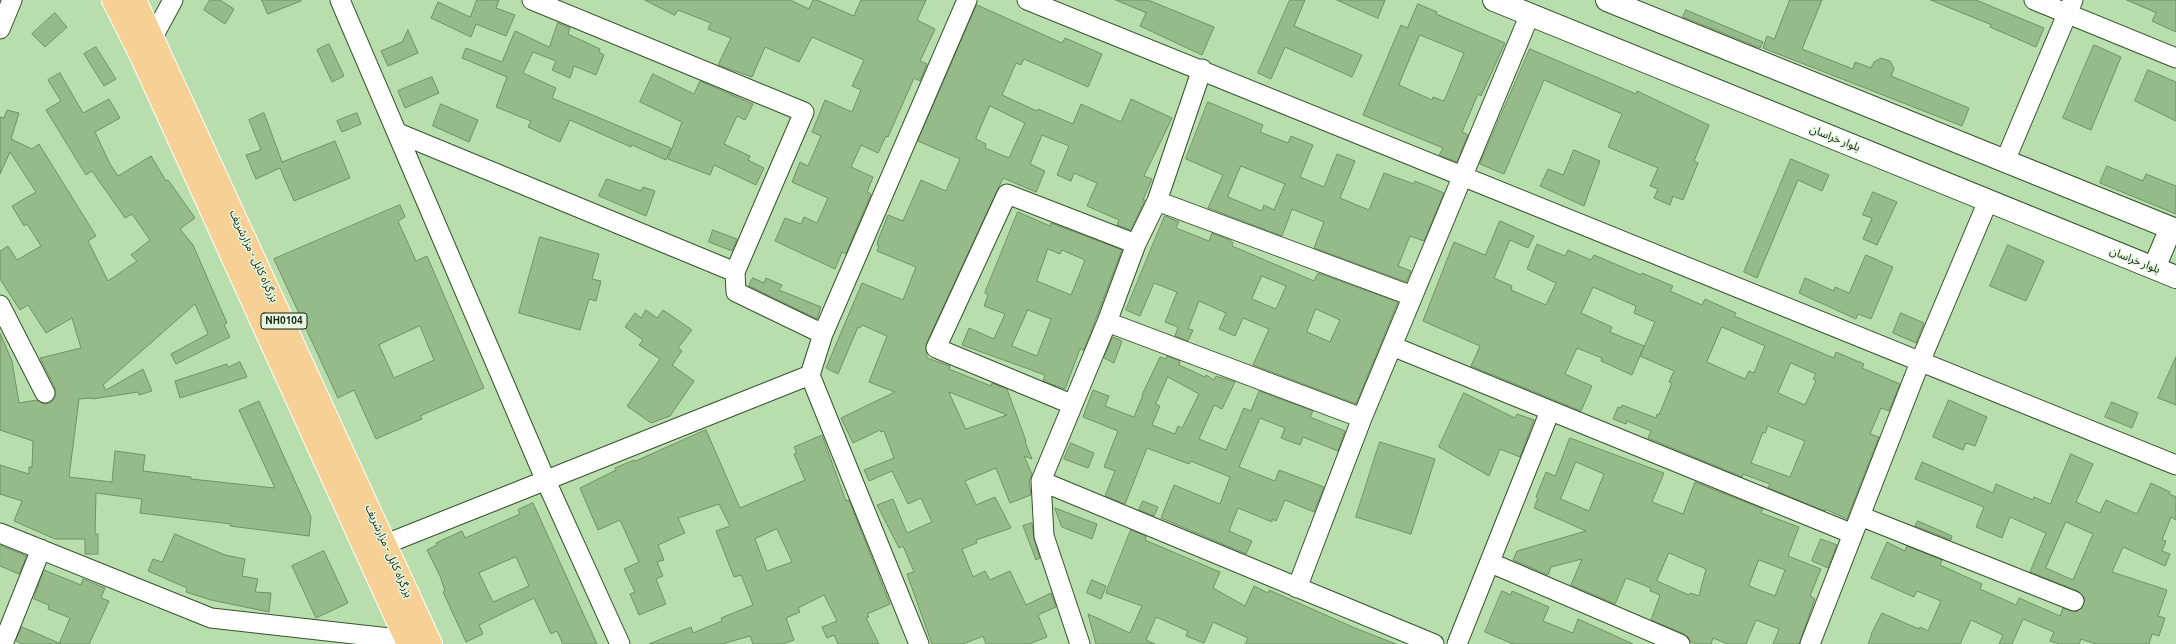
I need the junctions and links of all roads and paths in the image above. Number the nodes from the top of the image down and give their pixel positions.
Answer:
1 (12, 0) edge
2 (113, 0) edge
3 (135, 0) edge
4 (173, 0) edge
5 (340, 0) edge
6 (532, 0) edge
7 (967, 0) edge
8 (1027, 0) edge
9 (1494, 0) edge
10 (1607, 0) edge
11 (2034, 0) edge
12 (2070, 7) edge
13 (1530, 14) junction
14 (0, 29) edge
15 (154, 37) junction
16 (142, 58) junction
17 (2176, 58) edge
18 (1202, 69) junction
19 (398, 133) junction
20 (2005, 161) junction
21 (1462, 176) junction
22 (1157, 201) junction
23 (1988, 201) junction
24 (2173, 229) edge
25 (1136, 244) junction
26 (2154, 268) junction
27 (735, 272) junction
28 (2176, 277) edge
29 (1412, 296) junction
30 (0, 305) edge
31 (1107, 322) junction
32 (824, 334) junction
33 (1392, 346) junction
34 (1920, 362) junction
35 (810, 375) junction
36 (45, 393) dead end
37 (1071, 404) junction
38 (1550, 411) junction
39 (1362, 418) junction
40 (2176, 465) edge
41 (546, 480) junction
42 (1041, 481) junction
43 (1860, 516) junction
44 (0, 533) edge
45 (1853, 534) junction
46 (386, 544) junction
47 (41, 550) junction
48 (1491, 563) junction
49 (1297, 588) junction
50 (2074, 601) dead end
51 (408, 642) edge
52 (3, 644) edge
53 (431, 644) edge
54 (620, 644) edge
55 (918, 644) edge
56 (1080, 644) edge
57 (1434, 644) edge
58 (1457, 644) edge
59 (1680, 644) edge
60 (1810, 644) edge

1 - 14 street
2 - 16 highway, بزرگراه کابل - مزارشریف / NH0104
3 - 15 highway, بزرگراه کابل - مزارشریف / NH0104
4 - 15 street
5 - 19 street
6 - 27 street
7 - 32 street
8 - 18 street
9 - 13 main road, بلوار خراسان
10 - 20 main road
11 - 12 street
12 - 17 street
12 - 20 street
13 - 21 street
13 - 23 main road, بلوار خراسان
15 - 16 street
15 - 46 highway, بزرگراه کابل - مزارشریف / NH0104
16 - 51 highway, بزرگراه کابل - مزارشریف / NH0104
18 - 21 street
18 - 22 street
19 - 27 street
19 - 41 street
20 - 24 main road
21 - 29 street
21 - 34 street
22 - 25 street
22 - 29 street
23 - 26 main road, بلوار خراسان
23 - 34 street
24 - 26 main road
25 - 31 street
25 - 37 street
26 - 28 main road, بلوار خراسان
27 - 32 street
29 - 33 street
30 - 36 street
31 - 37 street
31 - 39 street
32 - 35 street
33 - 38 street
33 - 39 street
34 - 40 street
34 - 43 street
35 - 41 street
35 - 55 street
37 - 42 street
38 - 45 street
38 - 48 street
39 - 49 street
41 - 46 street
41 - 54 street
42 - 49 street
42 - 56 street
43 - 45 street
43 - 50 street
44 - 47 street
45 - 60 street
46 - 53 highway, بزرگراه کابل - مزارشریف / NH0104
47 - 51 street
47 - 52 street
48 - 58 street
48 - 59 street
49 - 57 street

